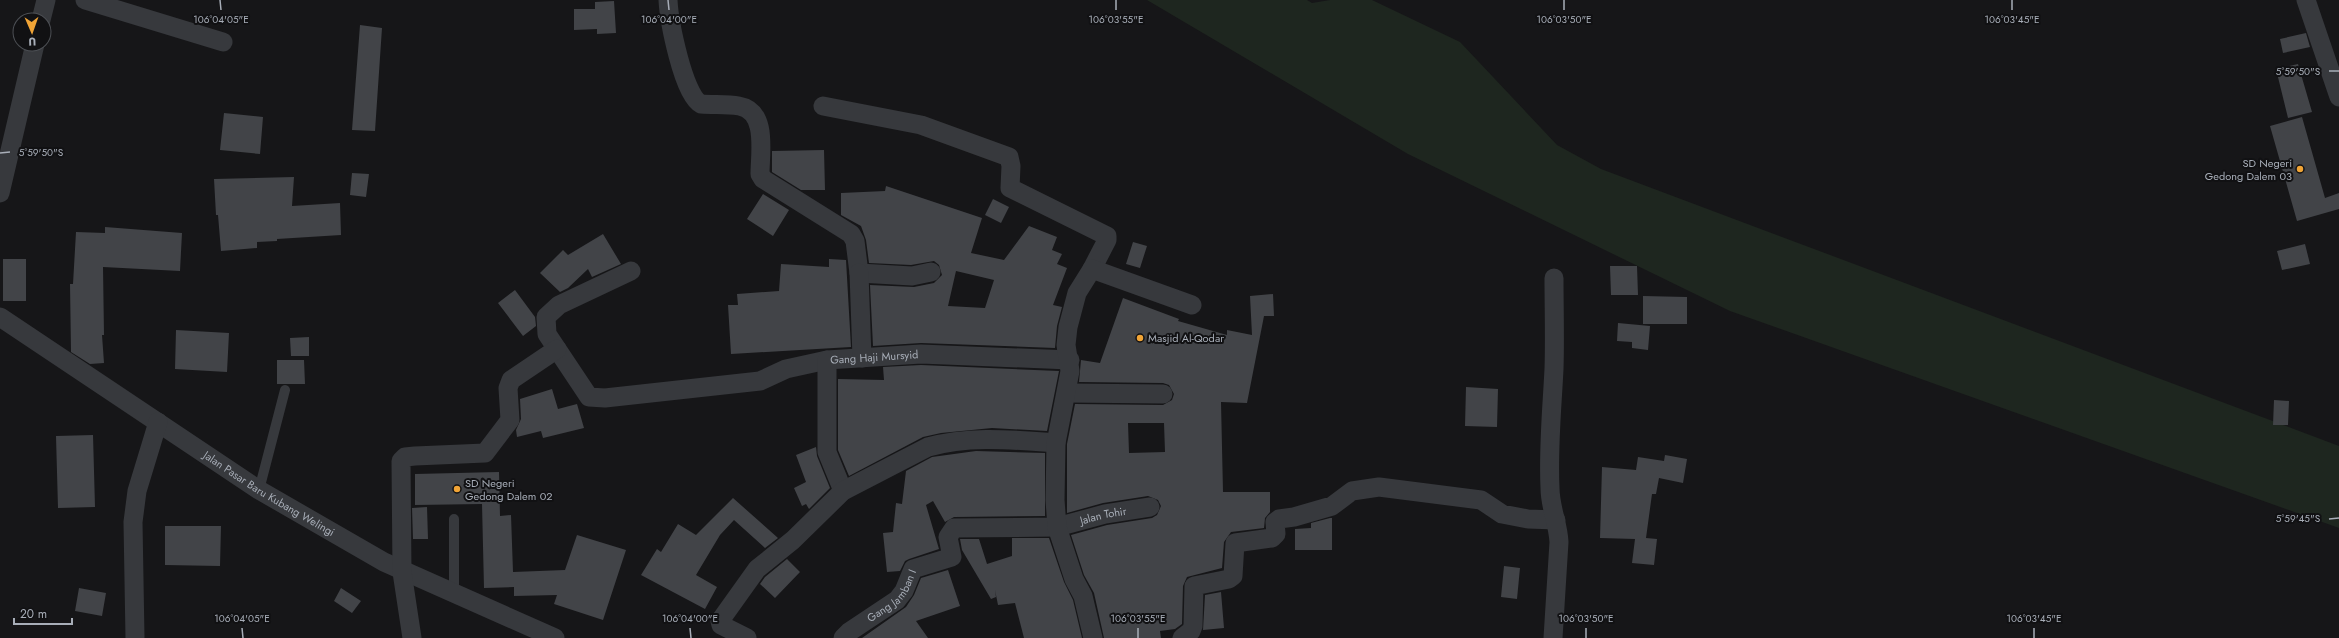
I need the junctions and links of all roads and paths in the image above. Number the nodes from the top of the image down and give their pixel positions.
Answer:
1 (46, 0) edge
2 (85, 0) edge
3 (668, 0) edge
4 (2306, 0) edge
5 (43, 12) edge
6 (223, 42) dead end
7 (33, 52) edge
8 (2339, 97) edge
9 (823, 106) dead end
10 (0, 193) edge
11 (1092, 269) junction
12 (631, 271) dead end
13 (931, 272) dead end
14 (859, 273) junction
15 (1554, 278) dead end
16 (1192, 305) dead end
17 (0, 317) edge
18 (557, 349) junction
19 (862, 358) junction
20 (827, 360) junction
21 (1070, 360) junction
22 (285, 390) dead end
23 (1068, 393) junction
24 (1163, 394) dead end
25 (158, 422) junction
26 (1056, 443) junction
27 (259, 490) junction
28 (843, 491) junction
29 (1150, 507) dead end
30 (454, 519) dead end
31 (1556, 520) junction
32 (1057, 527) junction
33 (402, 572) junction
34 (454, 593) junction
35 (135, 638) edge
36 (412, 638) edge
37 (555, 638) edge
38 (746, 638) edge
39 (843, 638) edge
40 (1094, 638) edge
41 (1182, 638) edge
42 (1553, 638) edge

1 - 5 street
2 - 6 street
3 - 14 street
4 - 8 street
7 - 10 street
9 - 11 street
11 - 16 street
11 - 21 street
12 - 18 street, Gang Haji Mursyid
13 - 14 street
14 - 19 street
15 - 31 street
17 - 25 street, Jalan Pasar Baru Kubang Welingi
18 - 20 street, Gang Haji Mursyid
18 - 33 street
19 - 20 street, Gang Haji Mursyid
19 - 21 street, Gang Haji Mursyid
20 - 28 street
21 - 23 street
22 - 27 lane
23 - 24 street
23 - 26 street
25 - 27 street, Jalan Pasar Baru Kubang Welingi
25 - 35 street
26 - 28 street
26 - 32 street
27 - 33 street, Jalan Pasar Baru Kubang Welingi
28 - 38 street
29 - 32 street, Jalan Tohir
30 - 34 lane
31 - 41 street
31 - 42 street
32 - 39 street, Gang Jamban I
32 - 40 street
33 - 34 street, Jalan Pasar Baru Kubang Welingi
33 - 36 street
34 - 37 street, Jalan Pasar Baru Kubang Welingi

